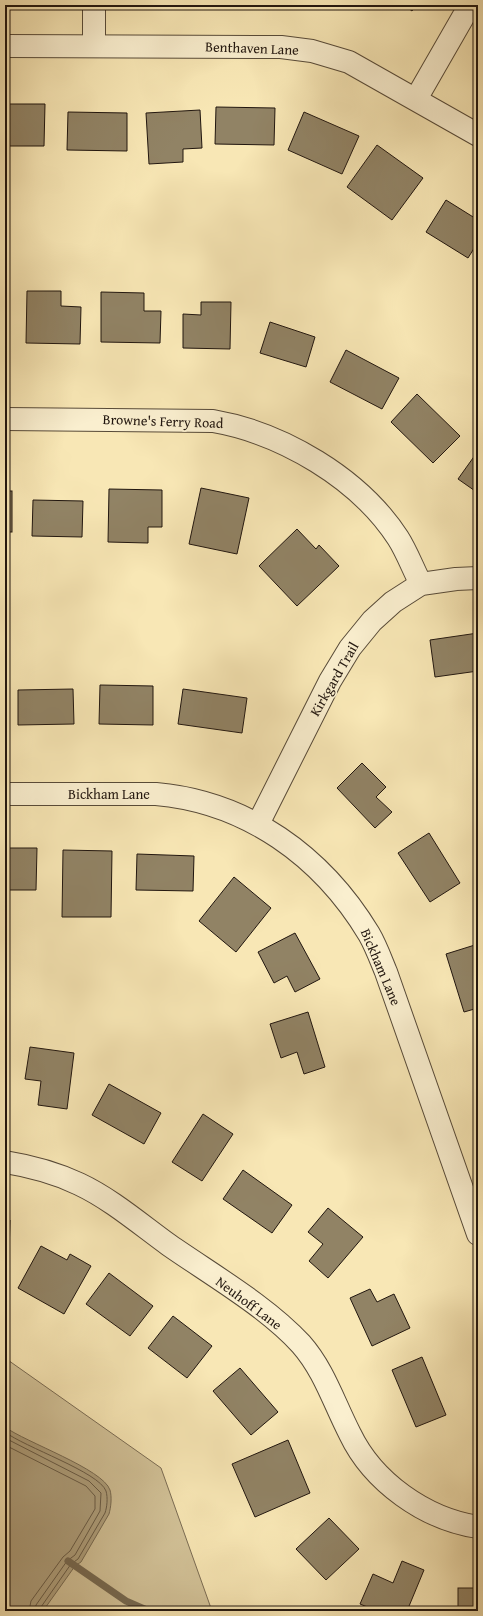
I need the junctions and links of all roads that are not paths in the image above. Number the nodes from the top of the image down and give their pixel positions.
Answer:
1 (94, 5) edge
2 (470, 5) edge
3 (5, 46) edge
4 (94, 46) junction
5 (416, 99) junction
6 (478, 135) edge
7 (5, 419) edge
8 (478, 578) edge
9 (421, 584) junction
10 (5, 794) edge
11 (258, 824) junction
12 (5, 1162) edge
13 (478, 1234) edge
14 (478, 1527) edge

1 - 4 street
2 - 5 street
3 - 4 street, Benthaven Lane
4 - 5 street, Benthaven Lane
5 - 6 street, Benthaven Lane
7 - 9 street, Browne's Ferry Road
8 - 9 street, Kirkgard Trail
9 - 11 street, Kirkgard Trail
10 - 11 street, Bickham Lane
11 - 13 street, Bickham Lane
12 - 14 street, Neuhoff Lane

